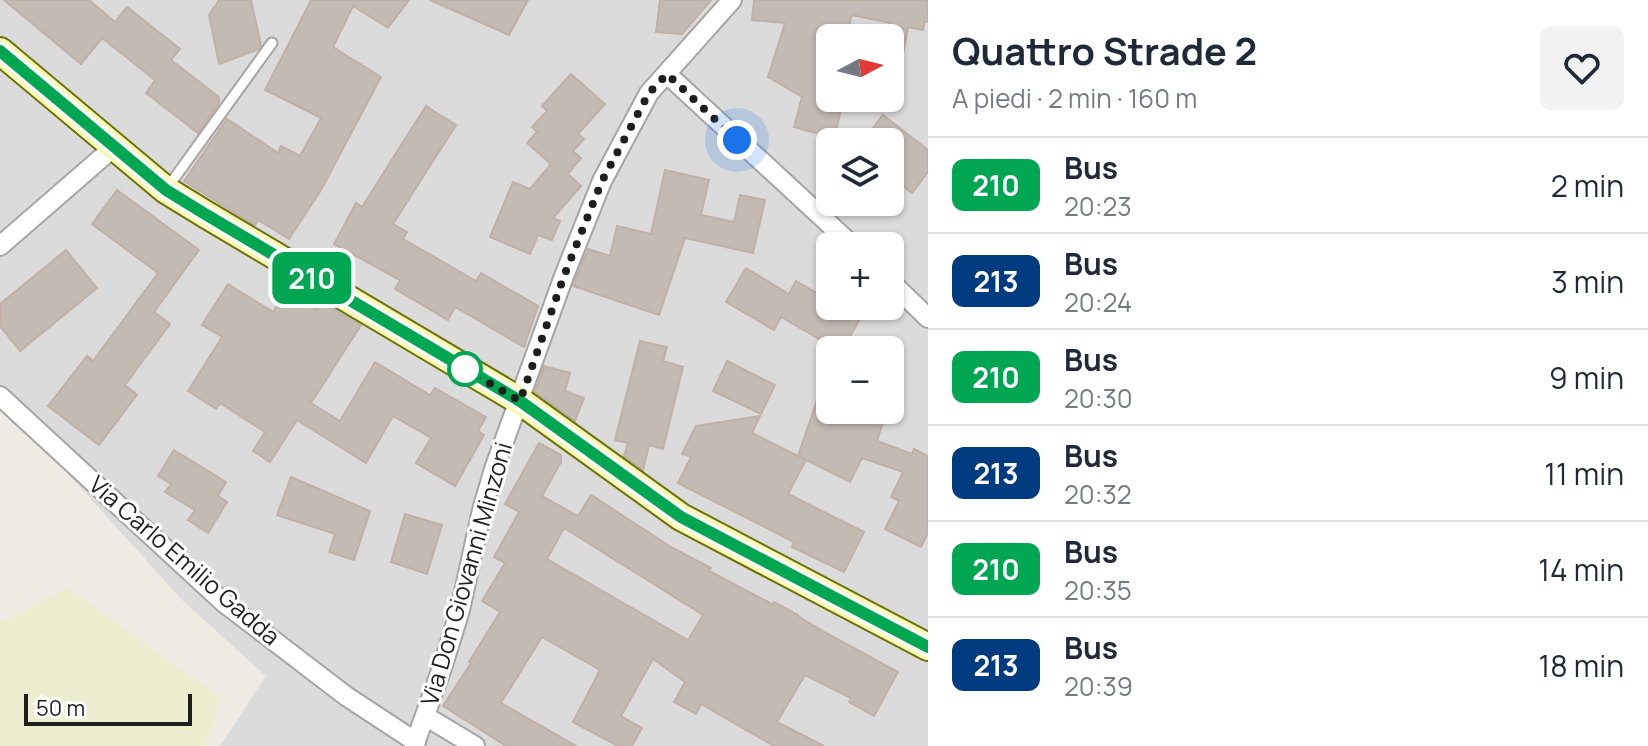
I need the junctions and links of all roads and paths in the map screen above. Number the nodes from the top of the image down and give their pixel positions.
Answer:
1 (732, 0) edge
2 (272, 43) dead end
3 (0, 51) edge
4 (667, 74) junction
5 (114, 147) junction
6 (166, 190) junction
7 (838, 232) edge
8 (0, 246) edge
9 (904, 295) edge
10 (928, 318) edge
11 (0, 396) edge
12 (520, 401) junction
13 (928, 647) edge
14 (425, 716) junction
15 (415, 744) edge
16 (475, 746) edge

1 - 4 street, Via Don Giovanni Minzoni
2 - 6 lane
3 - 5 street
4 - 7 street
4 - 12 street, Via Don Giovanni Minzoni
5 - 6 street
5 - 8 street
6 - 12 street
9 - 10 street
11 - 15 street, Via Carlo Emilio Gadda
12 - 13 street
12 - 14 street, Via Don Giovanni Minzoni
14 - 15 street, Via Don Giovanni Minzoni
14 - 16 street

